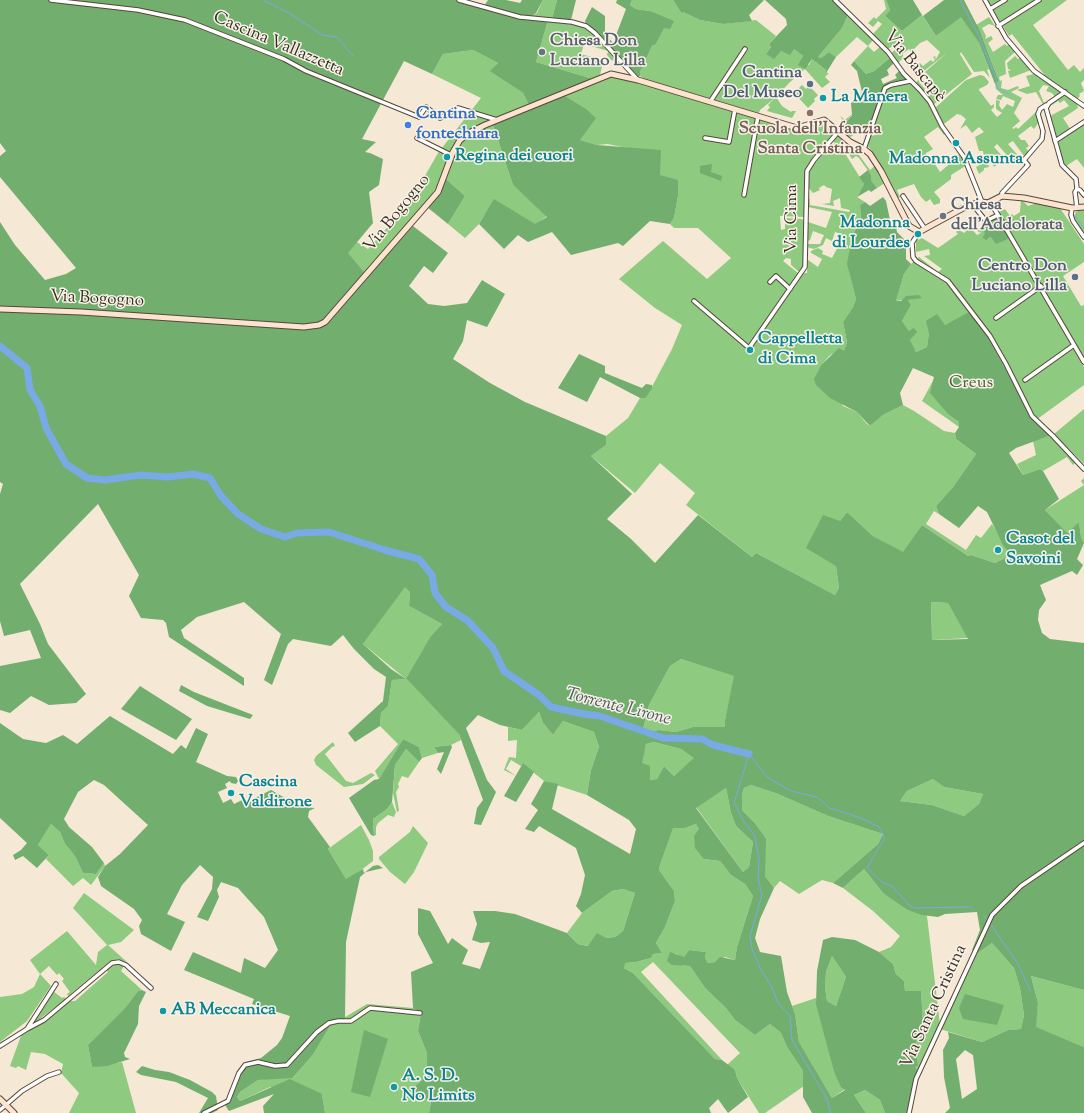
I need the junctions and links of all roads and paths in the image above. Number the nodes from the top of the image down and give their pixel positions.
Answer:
1 (52, 0) edge
2 (459, 0) edge
3 (835, 0) edge
4 (985, 0) edge
5 (1005, 0) edge
6 (1039, 0) edge
7 (990, 9) junction
8 (998, 26) junction
9 (745, 49) dead end
10 (638, 80) junction
11 (910, 81) junction
12 (1065, 92) junction
13 (710, 102) junction
14 (1046, 105) junction
15 (1084, 106) edge
16 (735, 109) junction
17 (758, 116) junction
18 (498, 120) junction
19 (1084, 122) edge
20 (838, 132) junction
21 (417, 138) dead end
22 (705, 138) dead end
23 (1055, 141) junction
24 (864, 148) junction
25 (451, 155) junction
26 (1077, 189) junction
27 (744, 195) dead end
28 (1084, 195) edge
29 (903, 196) dead end
30 (1002, 196) junction
31 (982, 202) junction
32 (988, 203) junction
33 (973, 205) junction
34 (1084, 207) edge
35 (1074, 208) junction
36 (998, 215) junction
37 (925, 229) junction
38 (919, 232) junction
39 (1084, 237) edge
40 (770, 282) dead end
41 (1041, 286) junction
42 (790, 289) junction
43 (694, 301) dead end
44 (0, 308) edge
45 (996, 318) dead end
46 (1074, 345) junction
47 (1084, 362) edge
48 (1025, 380) dead end
49 (1084, 469) edge
50 (1084, 843) edge
51 (56, 984) dead end
52 (151, 988) dead end
53 (420, 1013) dead end
54 (27, 1029) junction
55 (0, 1046) edge
56 (60, 1072) dead end
57 (0, 1100) edge
58 (6, 1105) junction
59 (0, 1110) edge
60 (14, 1113) edge
61 (204, 1113) edge
62 (909, 1113) edge

1 - 18 street, Cascina Vallazzetta
2 - 10 street
3 - 11 street, Via Bascapè
4 - 7 street
5 - 7 street
6 - 8 street
7 - 8 street
8 - 12 street
9 - 13 street
10 - 13 main road, Via Bogogno
10 - 18 main road, Via Bogogno
11 - 24 street
11 - 31 street, Via Bascapè
12 - 14 street
12 - 15 street
13 - 16 main road, Via Bogogno
14 - 23 street
14 - 30 street
16 - 17 main road, Via Bogogno
16 - 22 street
17 - 20 main road, Via Bogogno
17 - 27 street
18 - 25 main road, Via Bogogno
19 - 23 street
20 - 24 main road
20 - 42 street, Via Cima
21 - 25 street
23 - 26 street
24 - 38 main road
25 - 44 main road, Via Bogogno
26 - 28 street
26 - 35 street
29 - 37 street
30 - 32 main road
30 - 35 main road
31 - 32 main road
31 - 33 main road
32 - 36 street
33 - 36 street
33 - 37 main road
34 - 35 main road
35 - 39 street
36 - 41 street
37 - 38 main road
38 - 49 street
40 - 42 street
41 - 45 street
41 - 46 street
42 - 43 street, Via Cima
46 - 47 street
46 - 48 street
50 - 62 street, Via Santa Cristina
51 - 54 street
52 - 54 street
53 - 61 street
54 - 55 street
56 - 58 street
57 - 58 main road
58 - 59 street
58 - 60 main road

